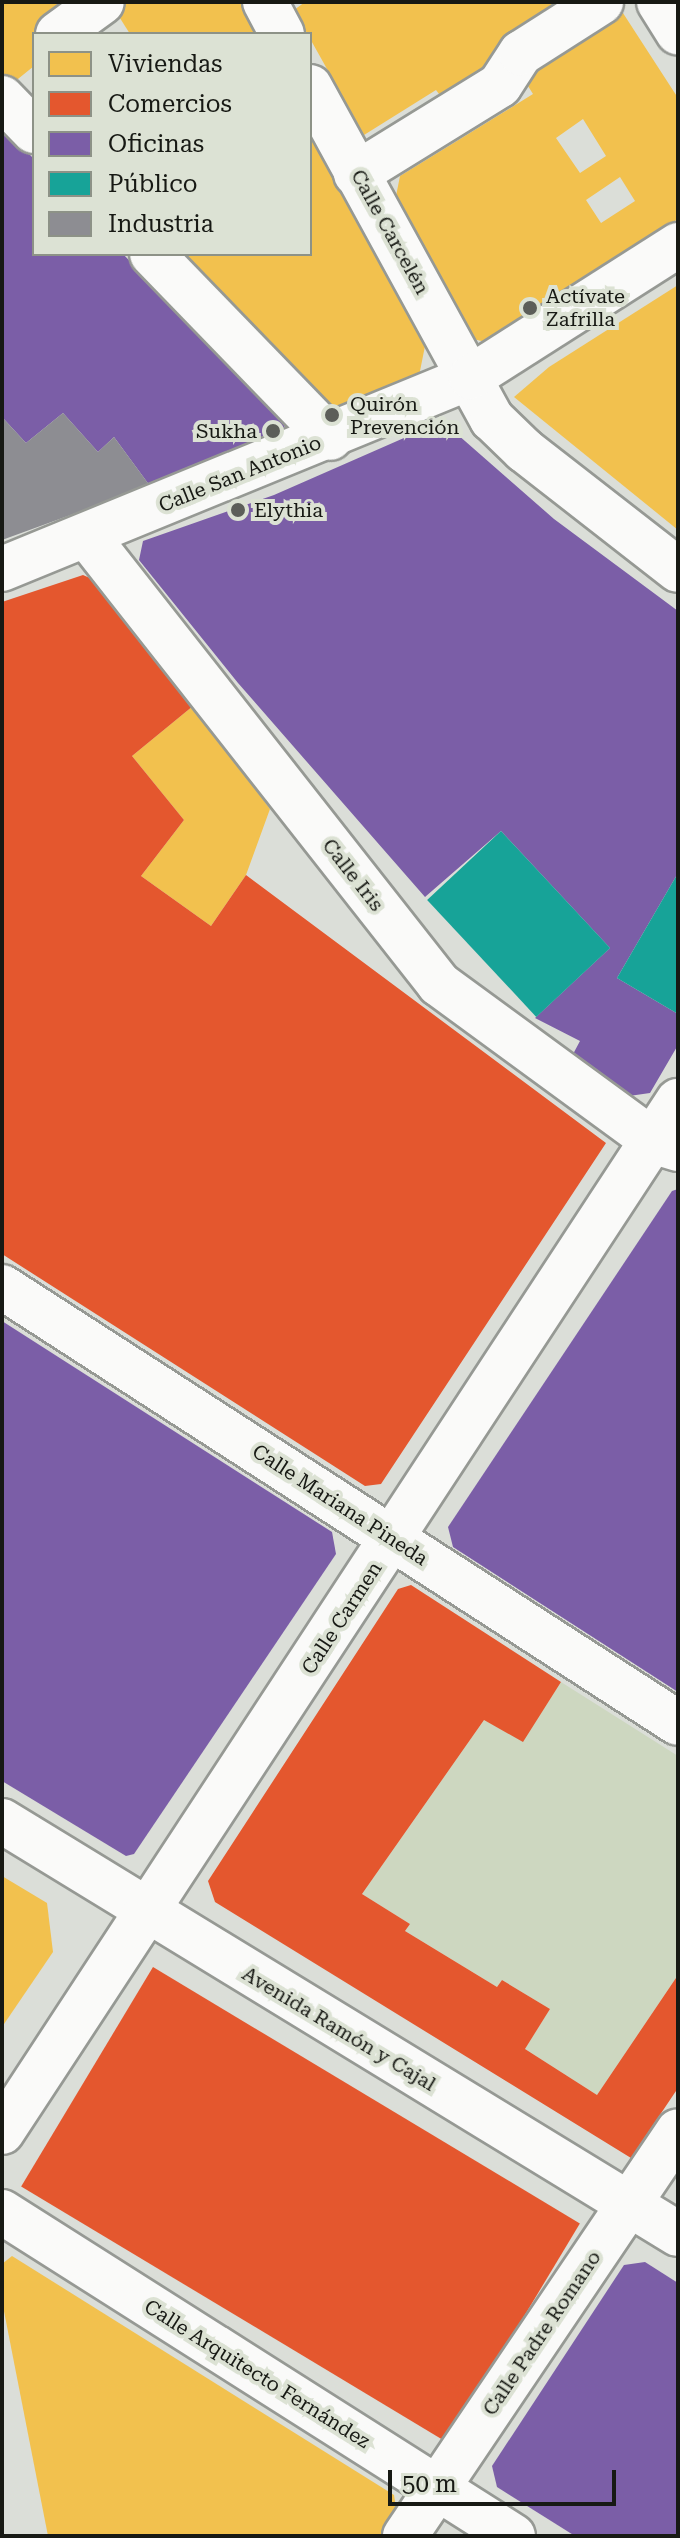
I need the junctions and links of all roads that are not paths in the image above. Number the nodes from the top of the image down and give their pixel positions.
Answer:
1 (102, 2) edge
2 (265, 2) edge
3 (601, 2) edge
4 (659, 2) edge
5 (61, 32) edge
6 (281, 32) edge
7 (678, 32) edge
8 (312, 91) edge
9 (2, 98) edge
10 (32, 129) edge
11 (356, 174) junction
12 (678, 245) edge
13 (154, 256) edge
14 (471, 377) junction
15 (330, 438) junction
16 (87, 536) junction
17 (2, 569) edge
18 (678, 570) edge
19 (678, 1101) edge
20 (666, 1146) edge
21 (2, 1287) edge
22 (393, 1540) junction
23 (678, 1723) edge
24 (2, 1821) edge
25 (148, 1913) junction
26 (678, 2131) edge
27 (2, 2132) edge
28 (629, 2204) junction
29 (2, 2212) edge
30 (678, 2234) edge
31 (436, 2488) junction
32 (405, 2536) edge
33 (513, 2536) edge

1 - 5 street
2 - 6 street
3 - 11 street
4 - 7 street
8 - 11 street, Calle Carcelén
9 - 10 street
11 - 14 street, Calle Carcelén
12 - 14 street, Calle San Antonio
13 - 15 street
14 - 15 street, Calle San Antonio
14 - 18 street, Calle Carcelén
15 - 16 street, Calle San Antonio
16 - 17 street, Calle San Antonio
16 - 20 street, Calle Iris
19 - 20 street, Calle Carmen
20 - 22 street, Calle Carmen
21 - 22 street, Calle Mariana Pineda
22 - 23 street, Calle Mariana Pineda
22 - 25 street, Calle Carmen
24 - 25 street, Avenida Ramón y Cajal
25 - 27 street, Calle Carmen
25 - 28 street, Avenida Ramón y Cajal
26 - 28 street, Calle Padre Romano
28 - 30 street, Avenida Ramón y Cajal
28 - 31 street, Calle Padre Romano
29 - 31 street, Calle Arquitecto Fernández
31 - 32 street, Calle Padre Romano
31 - 33 street, Calle Arquitecto Fernández

